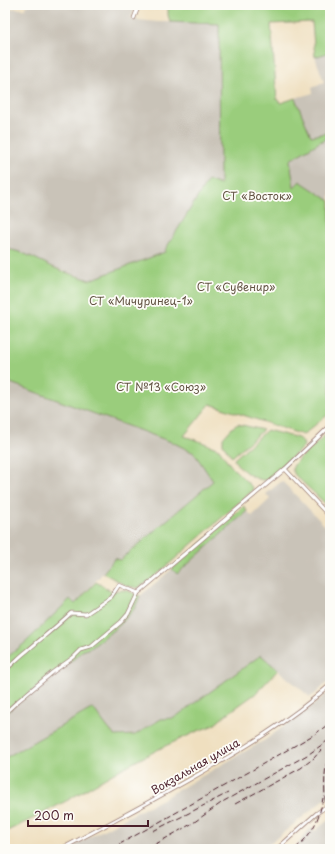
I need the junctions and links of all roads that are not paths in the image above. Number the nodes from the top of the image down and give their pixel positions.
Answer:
1 (139, 5) edge
2 (134, 18) dead end
3 (330, 426) edge
4 (284, 469) junction
5 (330, 517) edge
6 (138, 593) junction
7 (5, 670) edge
8 (330, 685) edge
9 (5, 713) edge
10 (330, 804) edge
11 (60, 849) edge
12 (277, 849) edge

1 - 2 street
3 - 4 street
4 - 5 street
4 - 6 street
6 - 7 street
6 - 9 street
8 - 11 street, Вокзальная улица
10 - 12 street

